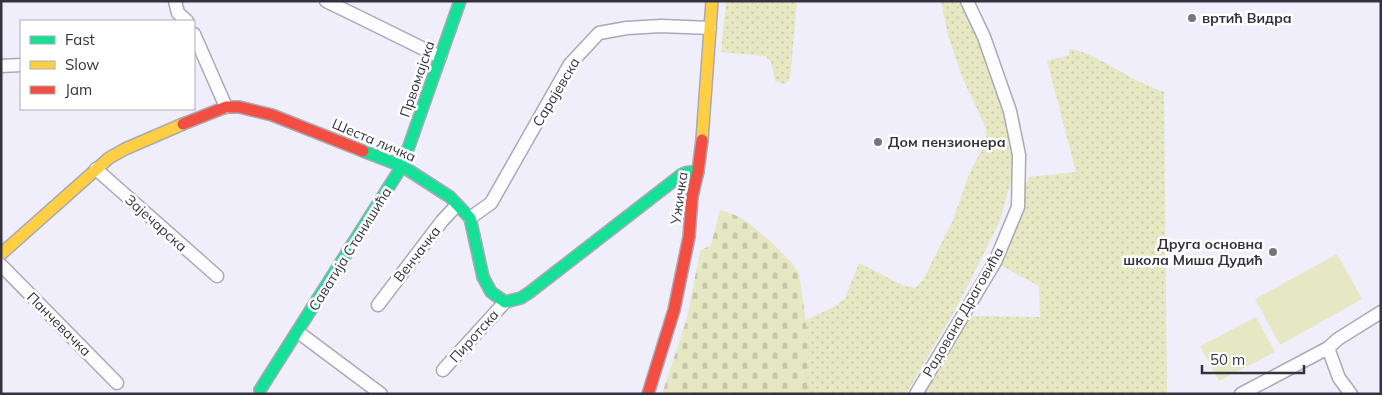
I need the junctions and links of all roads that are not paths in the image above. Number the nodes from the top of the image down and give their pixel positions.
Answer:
1 (175, 1) edge
2 (326, 1) edge
3 (460, 1) edge
4 (712, 1) edge
5 (967, 1) edge
6 (186, 20) edge
7 (710, 28) junction
8 (197, 52) edge
9 (440, 58) junction
10 (20, 65) edge
11 (1, 66) edge
12 (226, 106) junction
13 (402, 166) junction
14 (96, 169) junction
15 (698, 171) junction
16 (457, 205) junction
17 (470, 218) junction
18 (1, 254) edge
19 (1, 266) edge
20 (217, 276) dead end
21 (505, 302) junction
22 (378, 305) dead end
23 (1381, 312) edge
24 (298, 332) junction
25 (1328, 348) junction
26 (443, 370) dead end
27 (117, 383) dead end
28 (260, 390) dead end
29 (381, 394) edge
30 (648, 394) edge
31 (916, 394) edge
32 (1242, 394) edge
33 (1352, 394) edge

1 - 6 street
2 - 9 street
3 - 9 street, Првомајска
4 - 7 street, Ужичка
5 - 31 street, Радована Драговића
7 - 15 street, Ужичка
7 - 17 street, Сарајевска
8 - 12 street
9 - 13 street, Првомајска
10 - 11 street
12 - 13 street, Шеста личка
12 - 14 street
13 - 16 street, Шеста личка
13 - 24 street, Саватија Станишића
14 - 18 street
14 - 20 street, Зајечарска
15 - 21 street
15 - 30 street, Ужичка
16 - 17 street, Шеста личка
16 - 22 street, Венчачка
17 - 21 street
19 - 27 street, Панчевачка
21 - 26 street, Пиротска
23 - 25 street
24 - 28 street, Саватија Станишића
24 - 29 street
25 - 32 street
25 - 33 street

